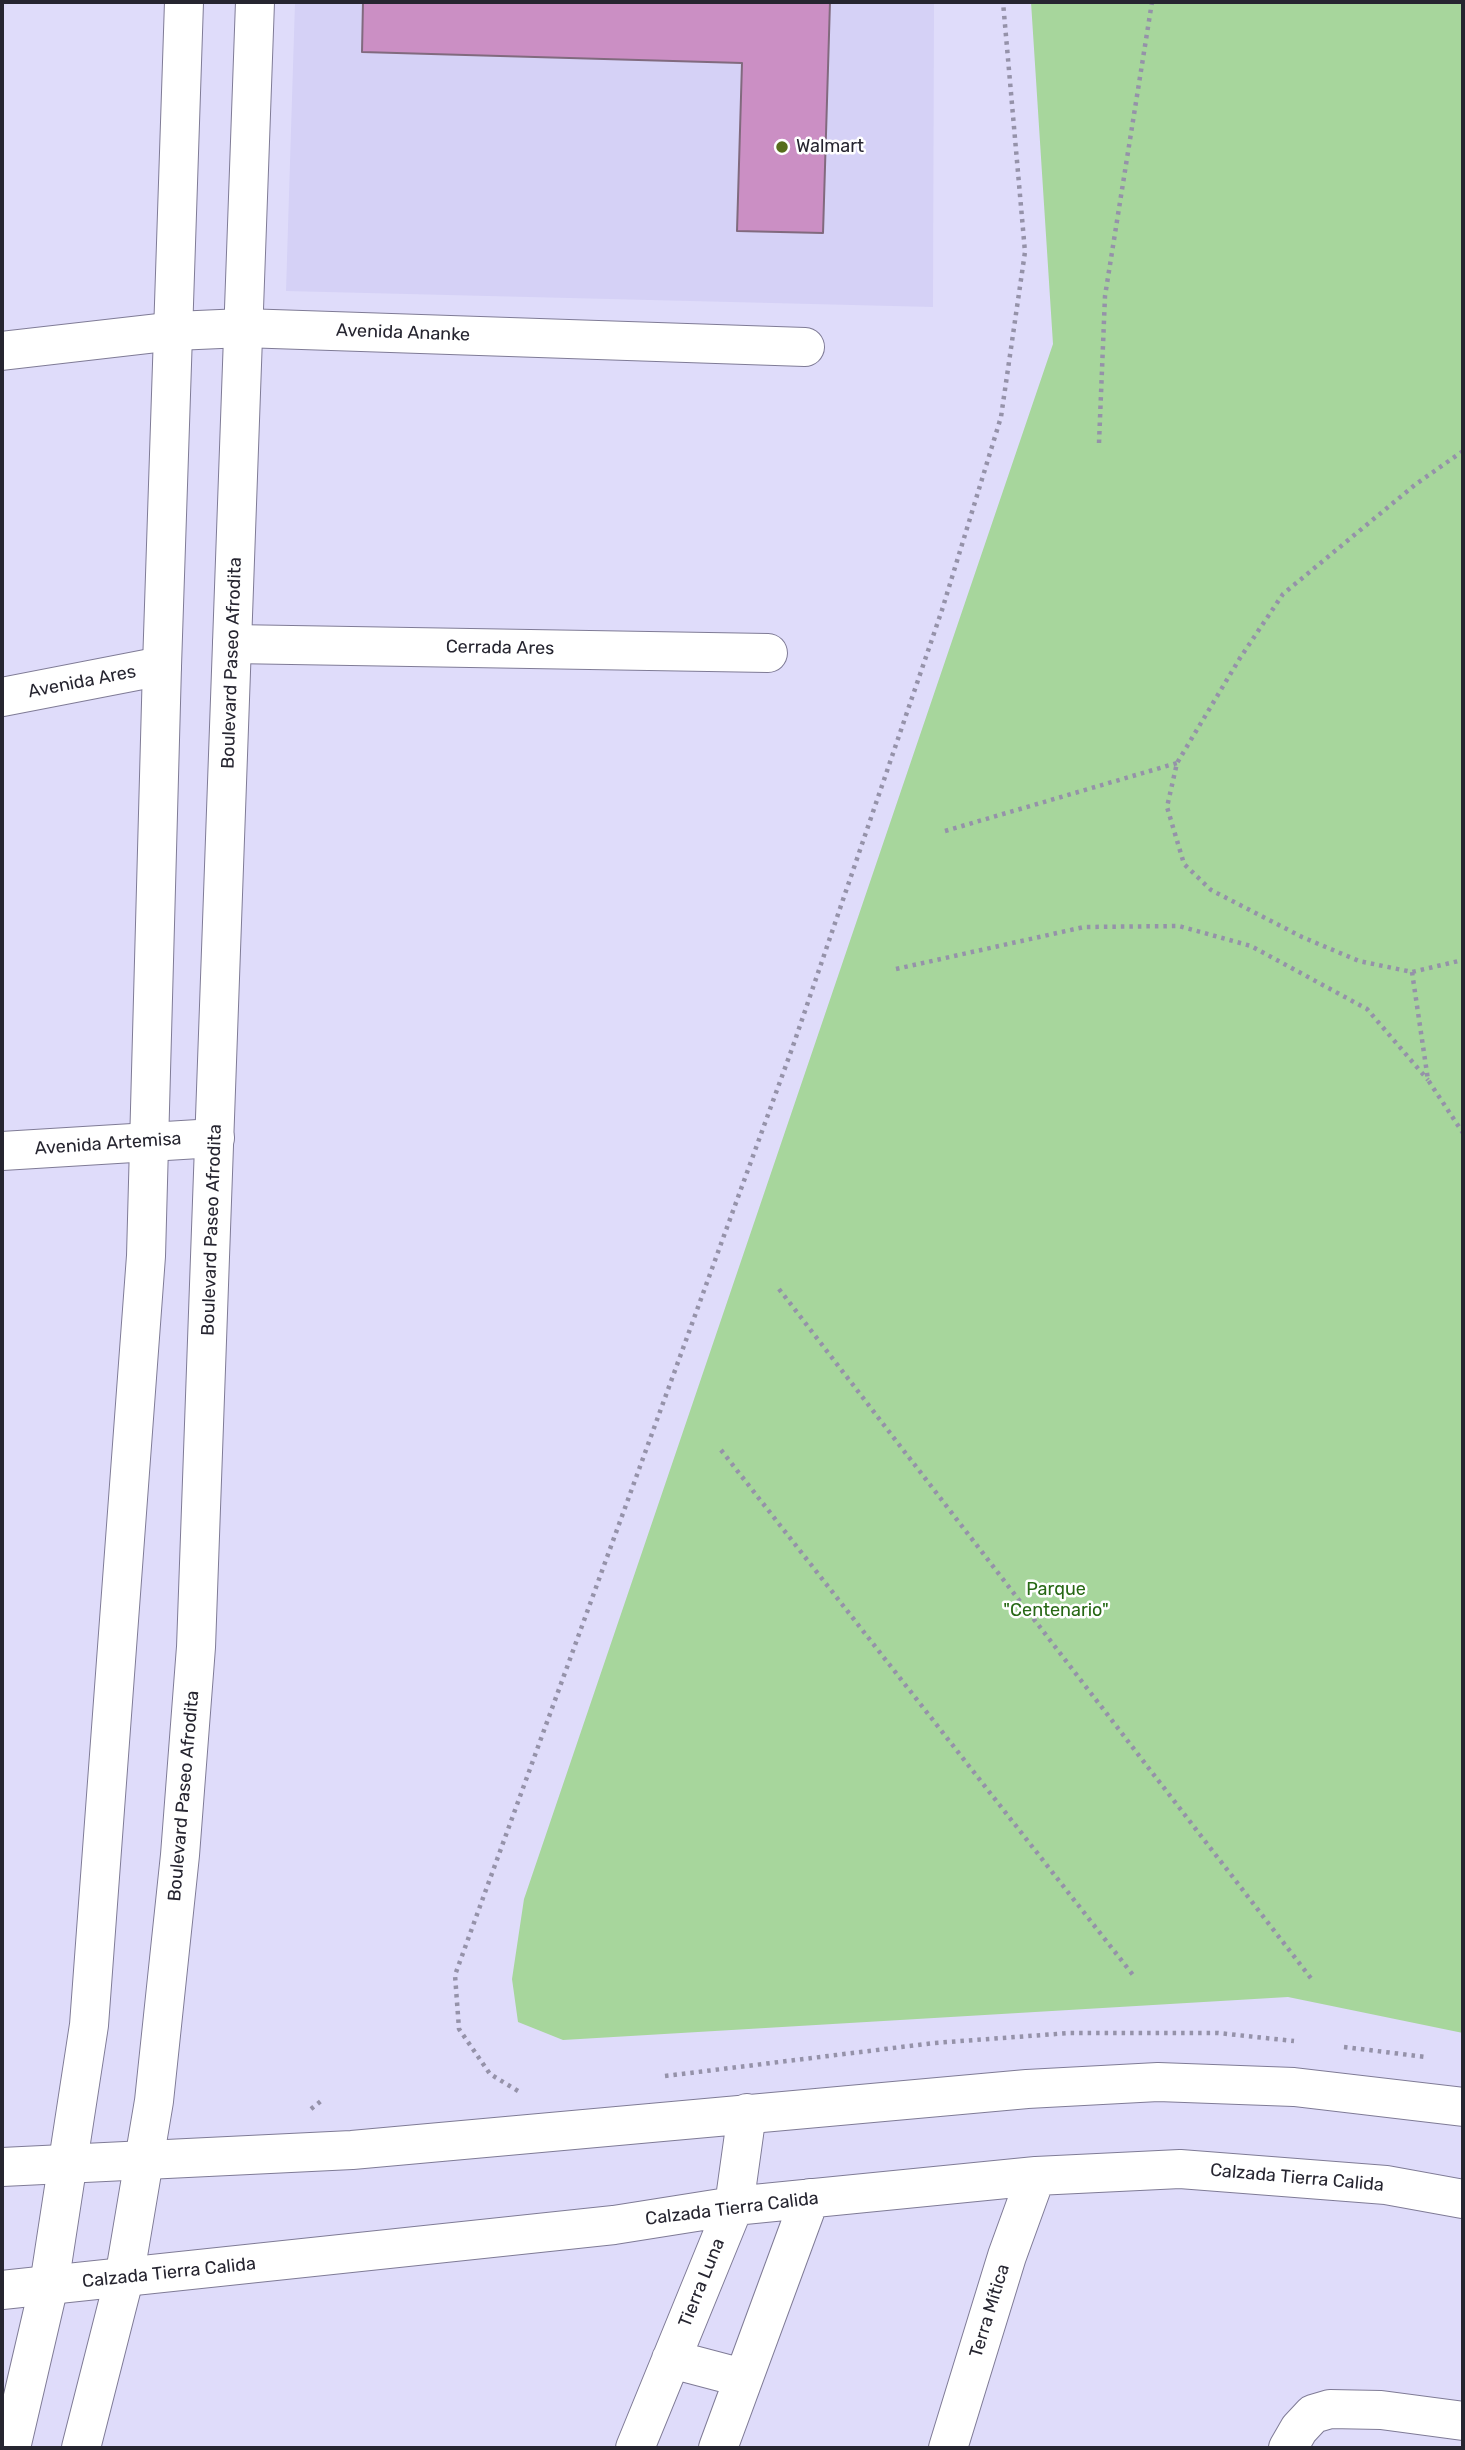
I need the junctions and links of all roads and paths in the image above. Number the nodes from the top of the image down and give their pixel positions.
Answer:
1 (184, 2) edge
2 (256, 2) edge
3 (1003, 2) edge
4 (1152, 2) edge
5 (243, 328) junction
6 (175, 331) junction
7 (805, 347) dead end
8 (2, 351) edge
9 (1099, 443) dead end
10 (1463, 451) edge
11 (232, 644) junction
12 (768, 653) dead end
13 (162, 666) junction
14 (2, 697) edge
15 (1177, 763) junction
16 (945, 831) dead end
17 (1463, 960) edge
18 (896, 969) dead end
19 (1412, 972) junction
20 (1428, 1080) junction
21 (1463, 1133) edge
22 (215, 1138) junction
23 (151, 1140) junction
24 (2, 1151) edge
25 (779, 1289) dead end
26 (721, 1450) dead end
27 (1133, 1975) dead end
28 (1313, 1981) dead end
29 (1301, 2042) dead end
30 (1342, 2047) dead end
31 (1437, 2059) dead end
32 (657, 2077) dead end
33 (521, 2092) dead end
34 (1463, 2107) edge
35 (747, 2113) junction
36 (145, 2159) junction
37 (69, 2163) junction
38 (2, 2167) edge
39 (1036, 2176) junction
40 (810, 2198) junction
41 (1463, 2199) edge
42 (734, 2206) junction
43 (124, 2279) junction
44 (49, 2285) junction
45 (2, 2290) edge
46 (671, 2359) junction
47 (743, 2378) junction
48 (1463, 2421) edge
49 (11, 2448) edge
50 (81, 2448) edge
51 (635, 2448) edge
52 (718, 2448) edge
53 (948, 2448) edge
54 (1288, 2448) edge

1 - 6 street
2 - 5 street, Boulevard Paseo Afrodita
3 - 33 path
4 - 9 path
5 - 6 street, Avenida Ananke
5 - 7 street, Avenida Ananke
5 - 11 street, Boulevard Paseo Afrodita
6 - 8 street, Avenida Ananke
6 - 13 street
10 - 15 path
11 - 12 street, Cerrada Ares
11 - 22 street, Boulevard Paseo Afrodita
13 - 14 street, Avenida Ares
13 - 23 street
15 - 16 path
15 - 19 path
17 - 19 path
18 - 20 path
19 - 20 path
20 - 21 path
22 - 23 street, Avenida Artemisa
22 - 36 street, Boulevard Paseo Afrodita
23 - 24 street, Avenida Artemisa
23 - 37 street
25 - 28 path
26 - 27 path
29 - 32 path
30 - 31 path
34 - 35 street
35 - 36 street
35 - 42 street, Tierra Luna
36 - 37 street
36 - 43 street, Boulevard Paseo Afrodita
37 - 38 street
37 - 44 street
39 - 40 street, Calzada Tierra Calida
39 - 41 street, Calzada Tierra Calida
39 - 53 street, Terra Mítica
40 - 42 street, Calzada Tierra Calida
40 - 47 street
42 - 43 street, Calzada Tierra Calida
42 - 46 street, Tierra Luna
43 - 44 street, Calzada Tierra Calida
43 - 50 street, Boulevard Paseo Afrodita
44 - 45 street, Calzada Tierra Calida
44 - 49 street
46 - 47 street
46 - 51 street, Tierra Luna
47 - 52 street
48 - 54 street

